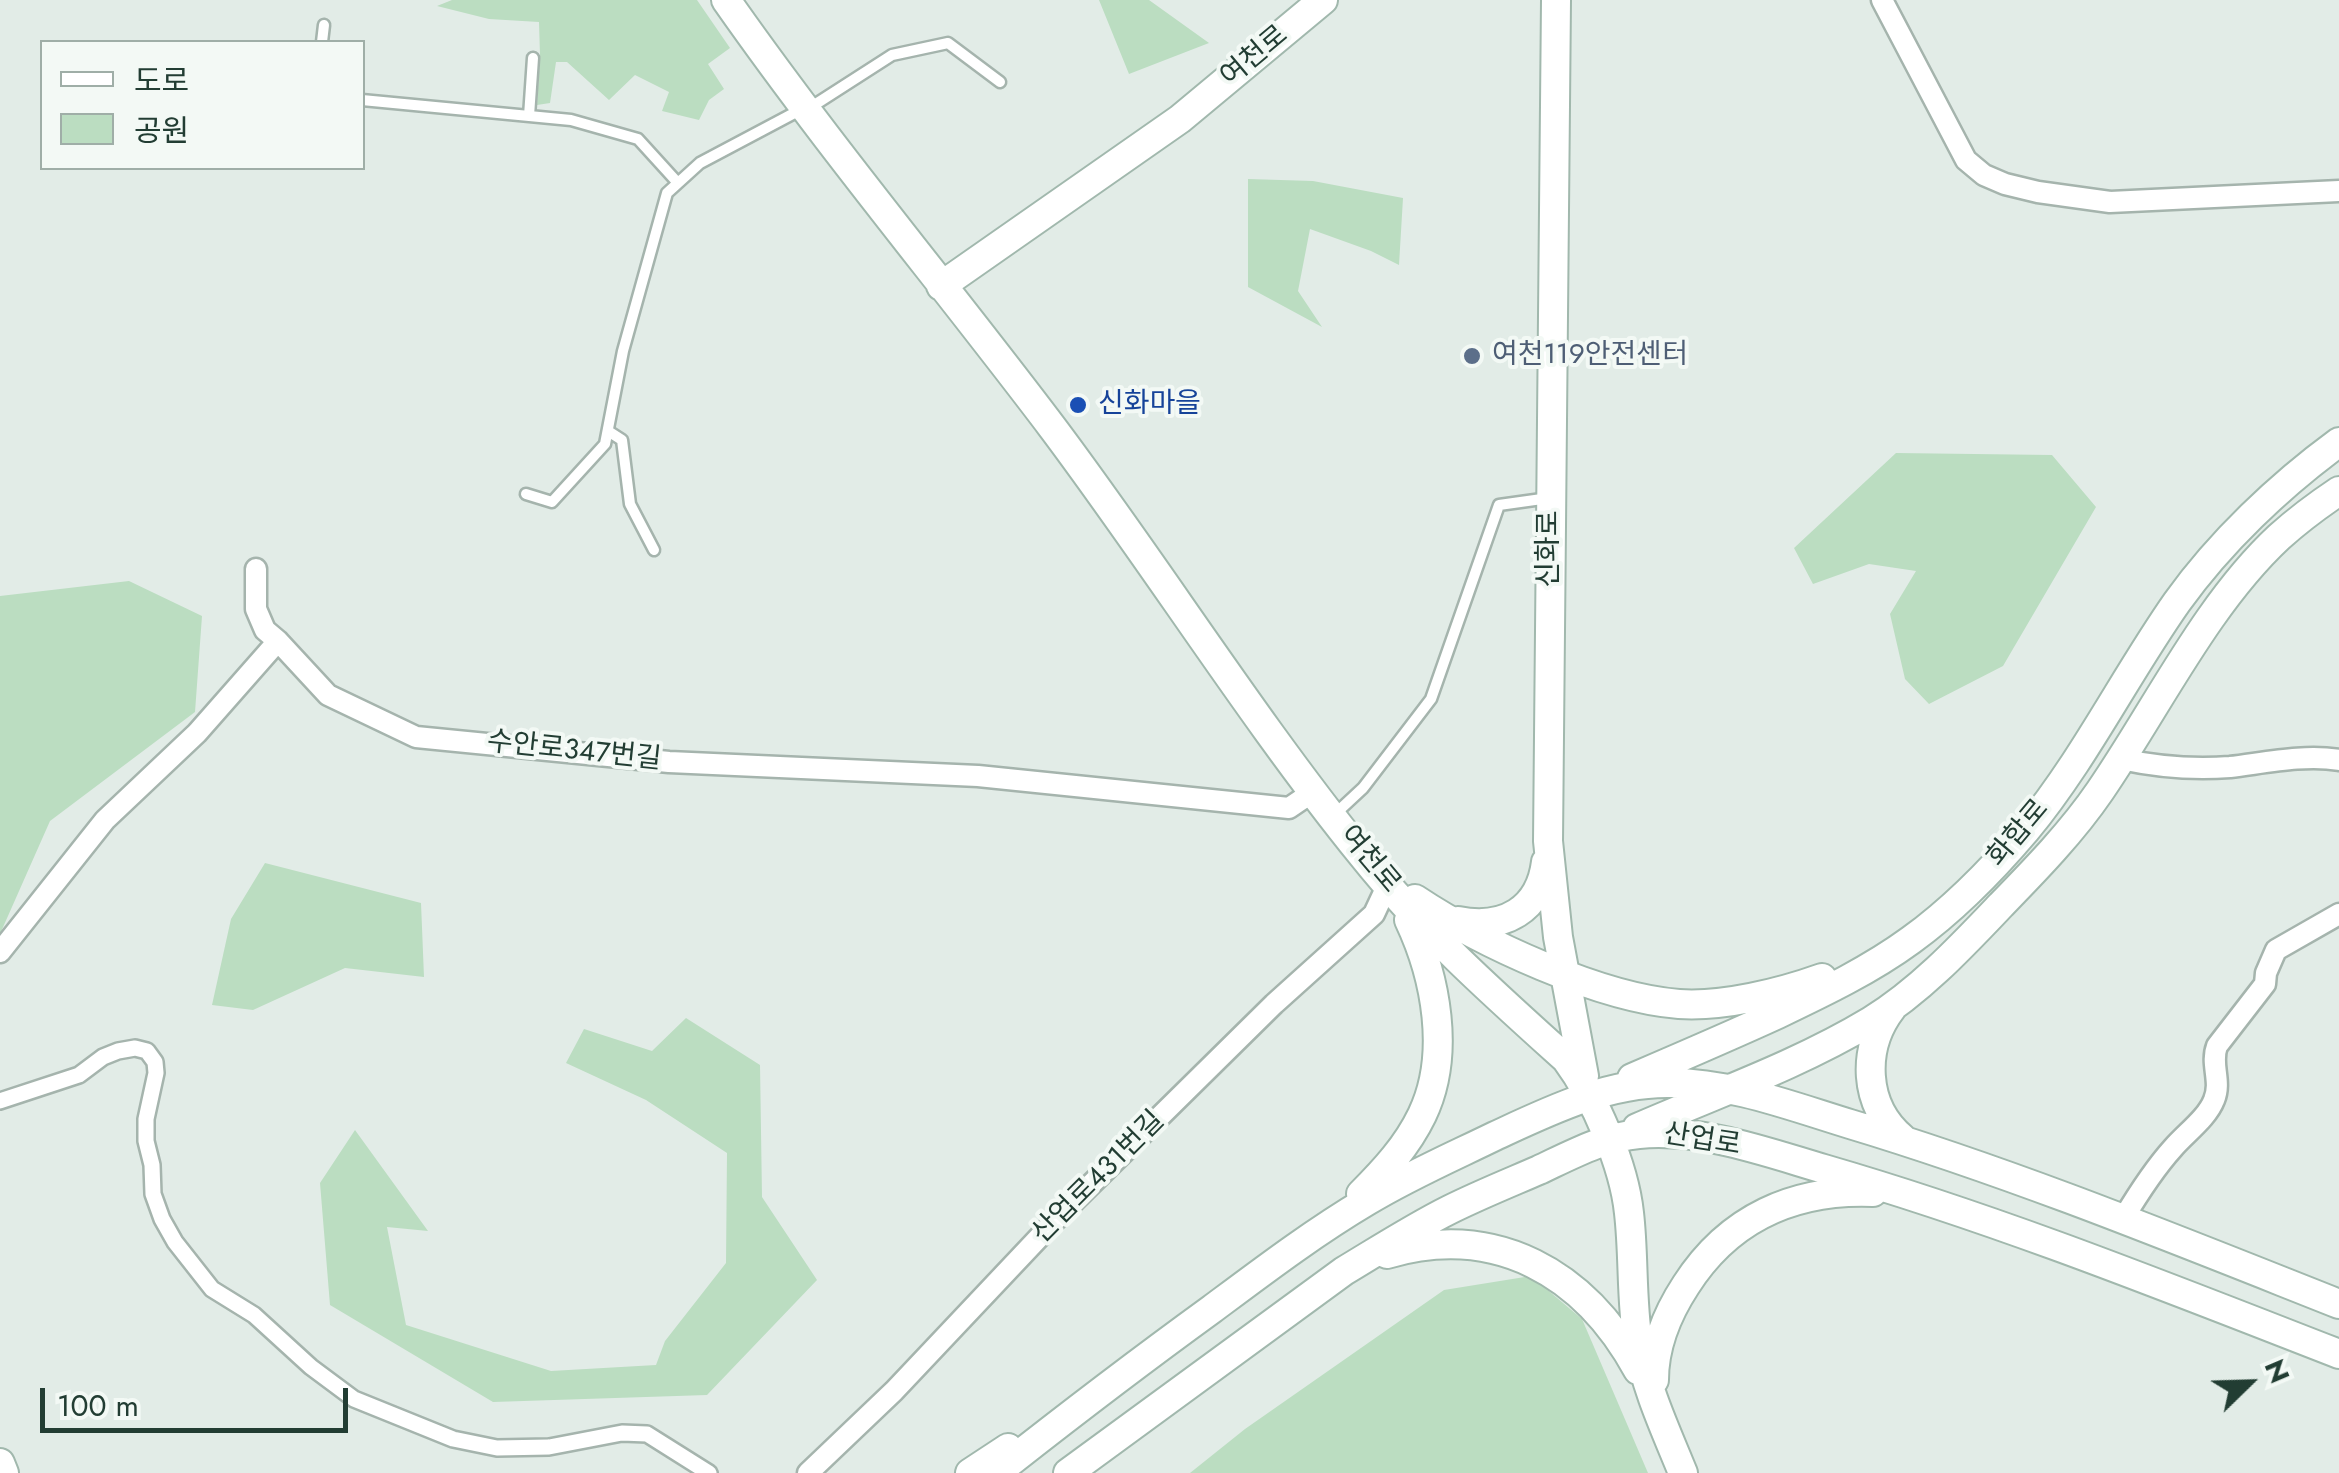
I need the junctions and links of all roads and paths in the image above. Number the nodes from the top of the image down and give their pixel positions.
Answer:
1 (726, 0) edge
2 (1323, 0) edge
3 (1556, 0) edge
4 (1882, 0) edge
5 (324, 25) dead end
6 (322, 40) edge
7 (532, 58) dead end
8 (1000, 82) dead end
9 (365, 100) edge
10 (807, 108) junction
11 (528, 116) junction
12 (678, 183) junction
13 (2339, 191) edge
14 (941, 286) junction
15 (608, 430) junction
16 (2339, 442) edge
17 (2339, 491) edge
18 (526, 494) dead end
19 (1550, 498) junction
20 (654, 550) dead end
21 (256, 569) dead end
22 (278, 641) junction
23 (2121, 759) junction
24 (2339, 760) edge
25 (1314, 791) junction
26 (1333, 816) junction
27 (1548, 841) junction
28 (1364, 857) junction
29 (1388, 884) junction
30 (1438, 914) junction
31 (2339, 914) edge
32 (1911, 940) junction
33 (0, 952) edge
34 (1564, 973) junction
35 (1896, 1002) junction
36 (1728, 1089) junction
37 (1589, 1095) junction
38 (0, 1100) edge
39 (1608, 1140) junction
40 (1904, 1140) junction
41 (1912, 1196) junction
42 (2123, 1219) junction
43 (1323, 1228) junction
44 (1344, 1271) junction
45 (2339, 1304) edge
46 (2339, 1354) edge
47 (1123, 1374) junction
48 (1656, 1406) junction
49 (0, 1463) edge
50 (4, 1473) edge
51 (709, 1473) edge
52 (808, 1473) edge
53 (970, 1473) edge
54 (996, 1473) edge
55 (1068, 1473) edge
56 (1683, 1473) edge

1 - 10 main road, 여천로
2 - 14 main road, 여천로
3 - 19 main road, 신화로
4 - 13 street
5 - 6 lane
7 - 11 lane
8 - 10 lane
9 - 11 lane
10 - 12 lane
10 - 14 main road, 여천로
11 - 12 lane
12 - 15 lane
14 - 25 main road, 여천로
15 - 18 lane
15 - 20 lane
16 - 32 main road, 화합로
17 - 23 main road, 화합로
19 - 26 lane
19 - 27 main road, 신화로
21 - 22 street, 수안로347번길
22 - 25 street, 수안로347번길
22 - 33 street
23 - 24 street
23 - 35 main road, 화합로
25 - 26 main road, 여천로
26 - 28 main road, 여천로
27 - 30 main road
27 - 34 main road, 신화로
28 - 29 main road, 여천로
28 - 30 main road
29 - 37 main road, 여천로
29 - 43 main road
29 - 52 street, 산업로431번길
30 - 34 main road
31 - 42 street
32 - 34 main road
32 - 37 main road, 화합로
34 - 37 main road, 신화로
35 - 36 main road, 화합로
35 - 40 main road
36 - 37 main road, 산업로
36 - 39 main road, 화합로
36 - 40 main road, 산업로
37 - 39 main road, 여천로
37 - 43 main road, 산업로
38 - 51 street
39 - 41 main road, 산업로
39 - 44 main road, 산업로
39 - 48 main road, 여천로
40 - 42 main road, 산업로
41 - 46 main road, 산업로
41 - 48 main road
42 - 45 main road, 산업로
43 - 47 main road, 산업로
44 - 48 main road
44 - 55 main road, 산업로
47 - 53 main road, 산업로
47 - 54 main road, 산업로
48 - 56 main road, 여천로
49 - 50 main road

